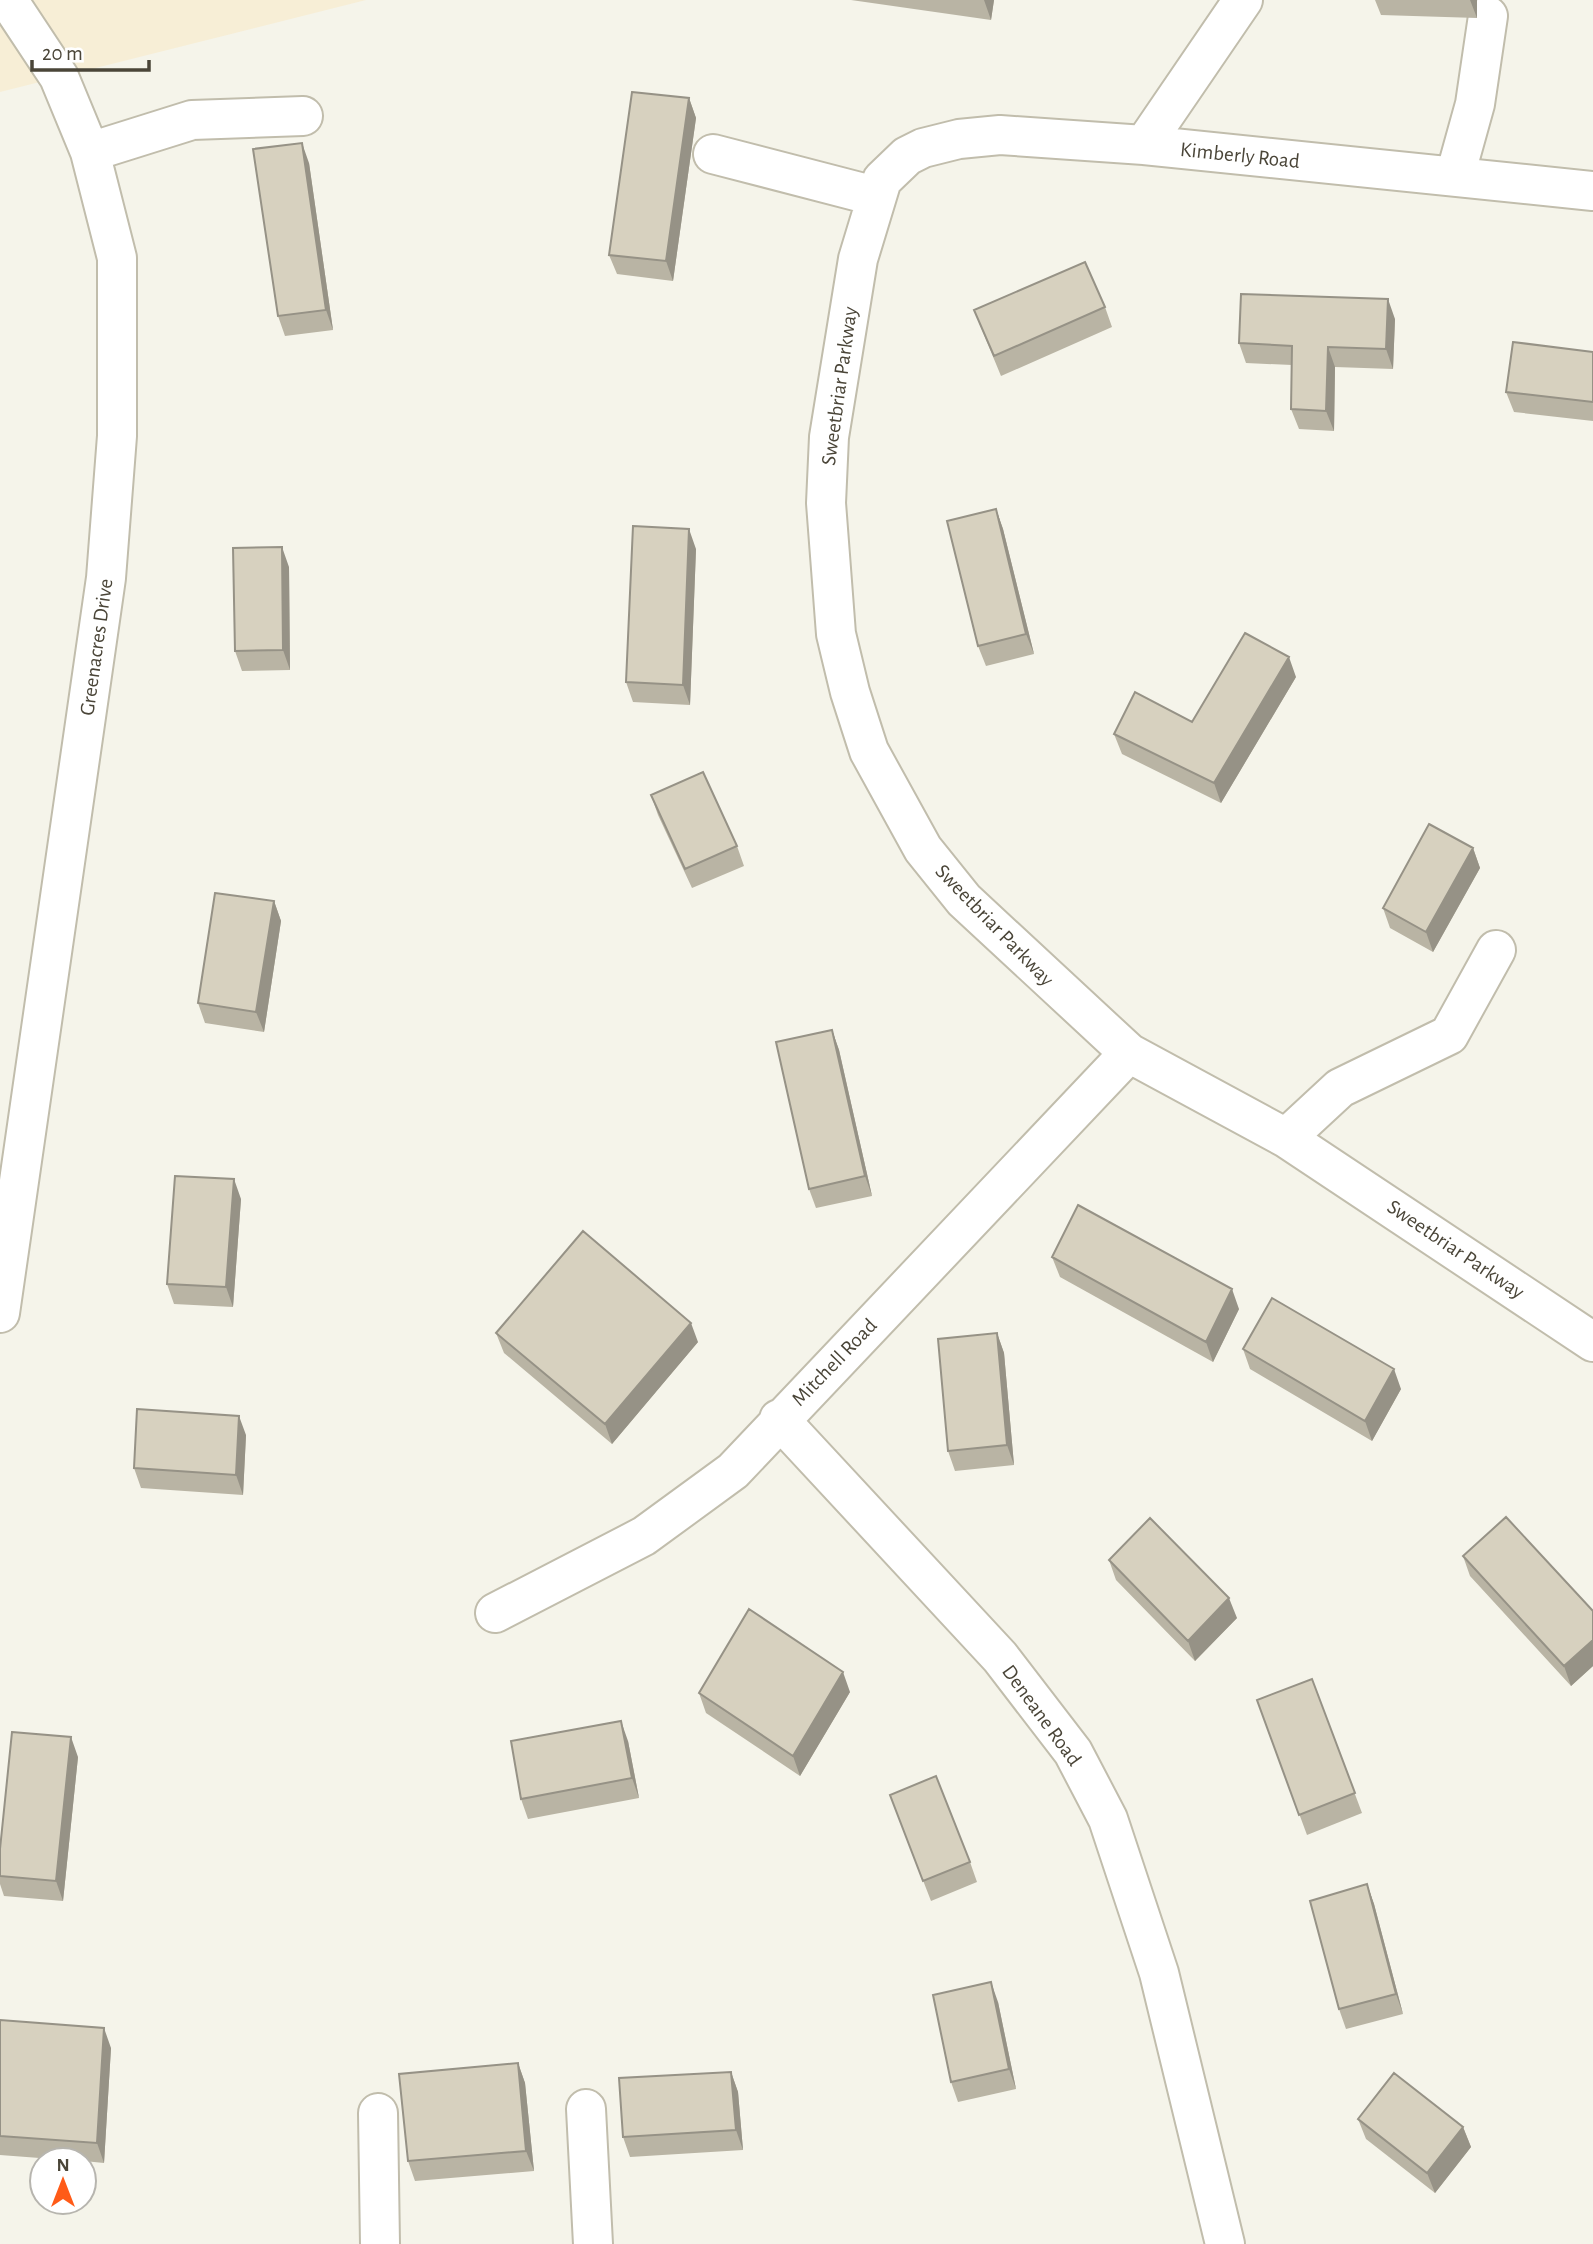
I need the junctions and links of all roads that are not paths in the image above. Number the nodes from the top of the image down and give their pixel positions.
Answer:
1 (8, 0) edge
2 (1243, 0) edge
3 (1488, 16) dead end
4 (303, 116) dead end
5 (1144, 145) junction
6 (90, 152) junction
7 (713, 154) dead end
8 (1455, 176) junction
9 (884, 182) junction
10 (1593, 191) edge
11 (1496, 950) dead end
12 (1129, 1053) junction
13 (1286, 1138) junction
14 (2, 1291) edge
15 (1593, 1342) edge
16 (779, 1419) junction
17 (495, 1613) dead end
18 (586, 2109) dead end
19 (378, 2113) dead end
20 (380, 2244) edge
21 (593, 2244) edge
22 (1225, 2244) edge

1 - 6 street, Greenacres Drive
2 - 5 street
3 - 8 street
4 - 6 street
5 - 8 street, Kimberly Road
5 - 9 street, Kimberly Road
6 - 14 street, Greenacres Drive
7 - 9 street
8 - 10 street, Kimberly Road
9 - 12 street, Sweetbriar Parkway
11 - 13 street
12 - 13 street, Sweetbriar Parkway
12 - 16 street, Mitchell Road
13 - 15 street, Sweetbriar Parkway
16 - 17 street, Mitchell Road
16 - 22 street, Deneane Road
18 - 21 street
19 - 20 street

